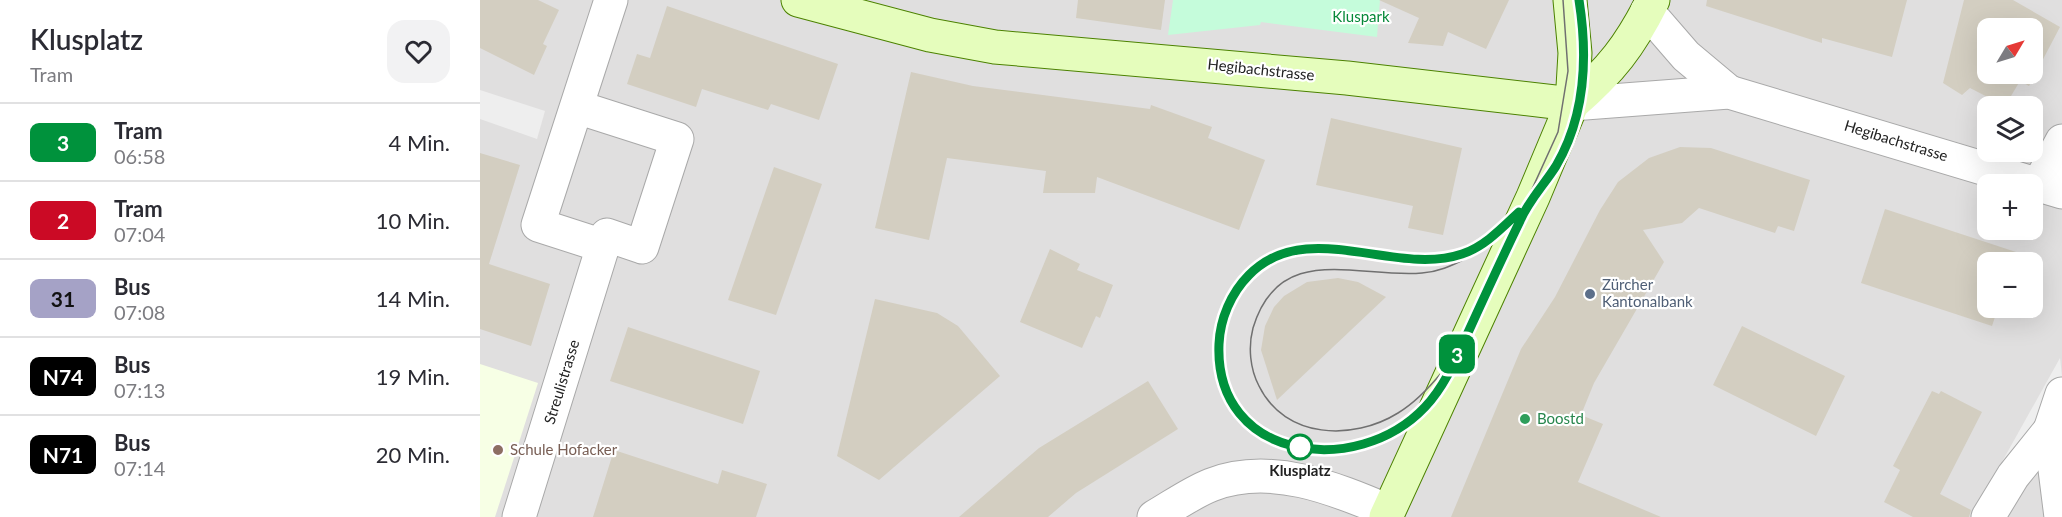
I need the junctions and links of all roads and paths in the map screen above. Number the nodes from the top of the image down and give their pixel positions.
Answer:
1 (611, 0) edge
2 (798, 0) edge
3 (1570, 0) edge
4 (1650, 6) edge
5 (1730, 92) junction
6 (1572, 104) junction
7 (577, 107) junction
8 (2062, 141) edge
9 (2050, 188) edge
10 (603, 246) junction
11 (2062, 394) edge
12 (2050, 430) junction
13 (1387, 514) edge
14 (519, 517) edge
15 (1155, 517) edge
16 (1988, 517) edge
17 (2061, 517) edge

1 - 7 street
2 - 6 street, Hegibachstrasse
3 - 6 street
4 - 5 street, Hegibachstrasse
4 - 6 street
5 - 6 street, Hegibachstrasse
5 - 9 street, Hegibachstrasse
6 - 13 street
7 - 10 street
7 - 10 street
8 - 9 street
10 - 14 street, Streulistrasse
11 - 12 street
12 - 16 street
12 - 17 street
13 - 15 street

